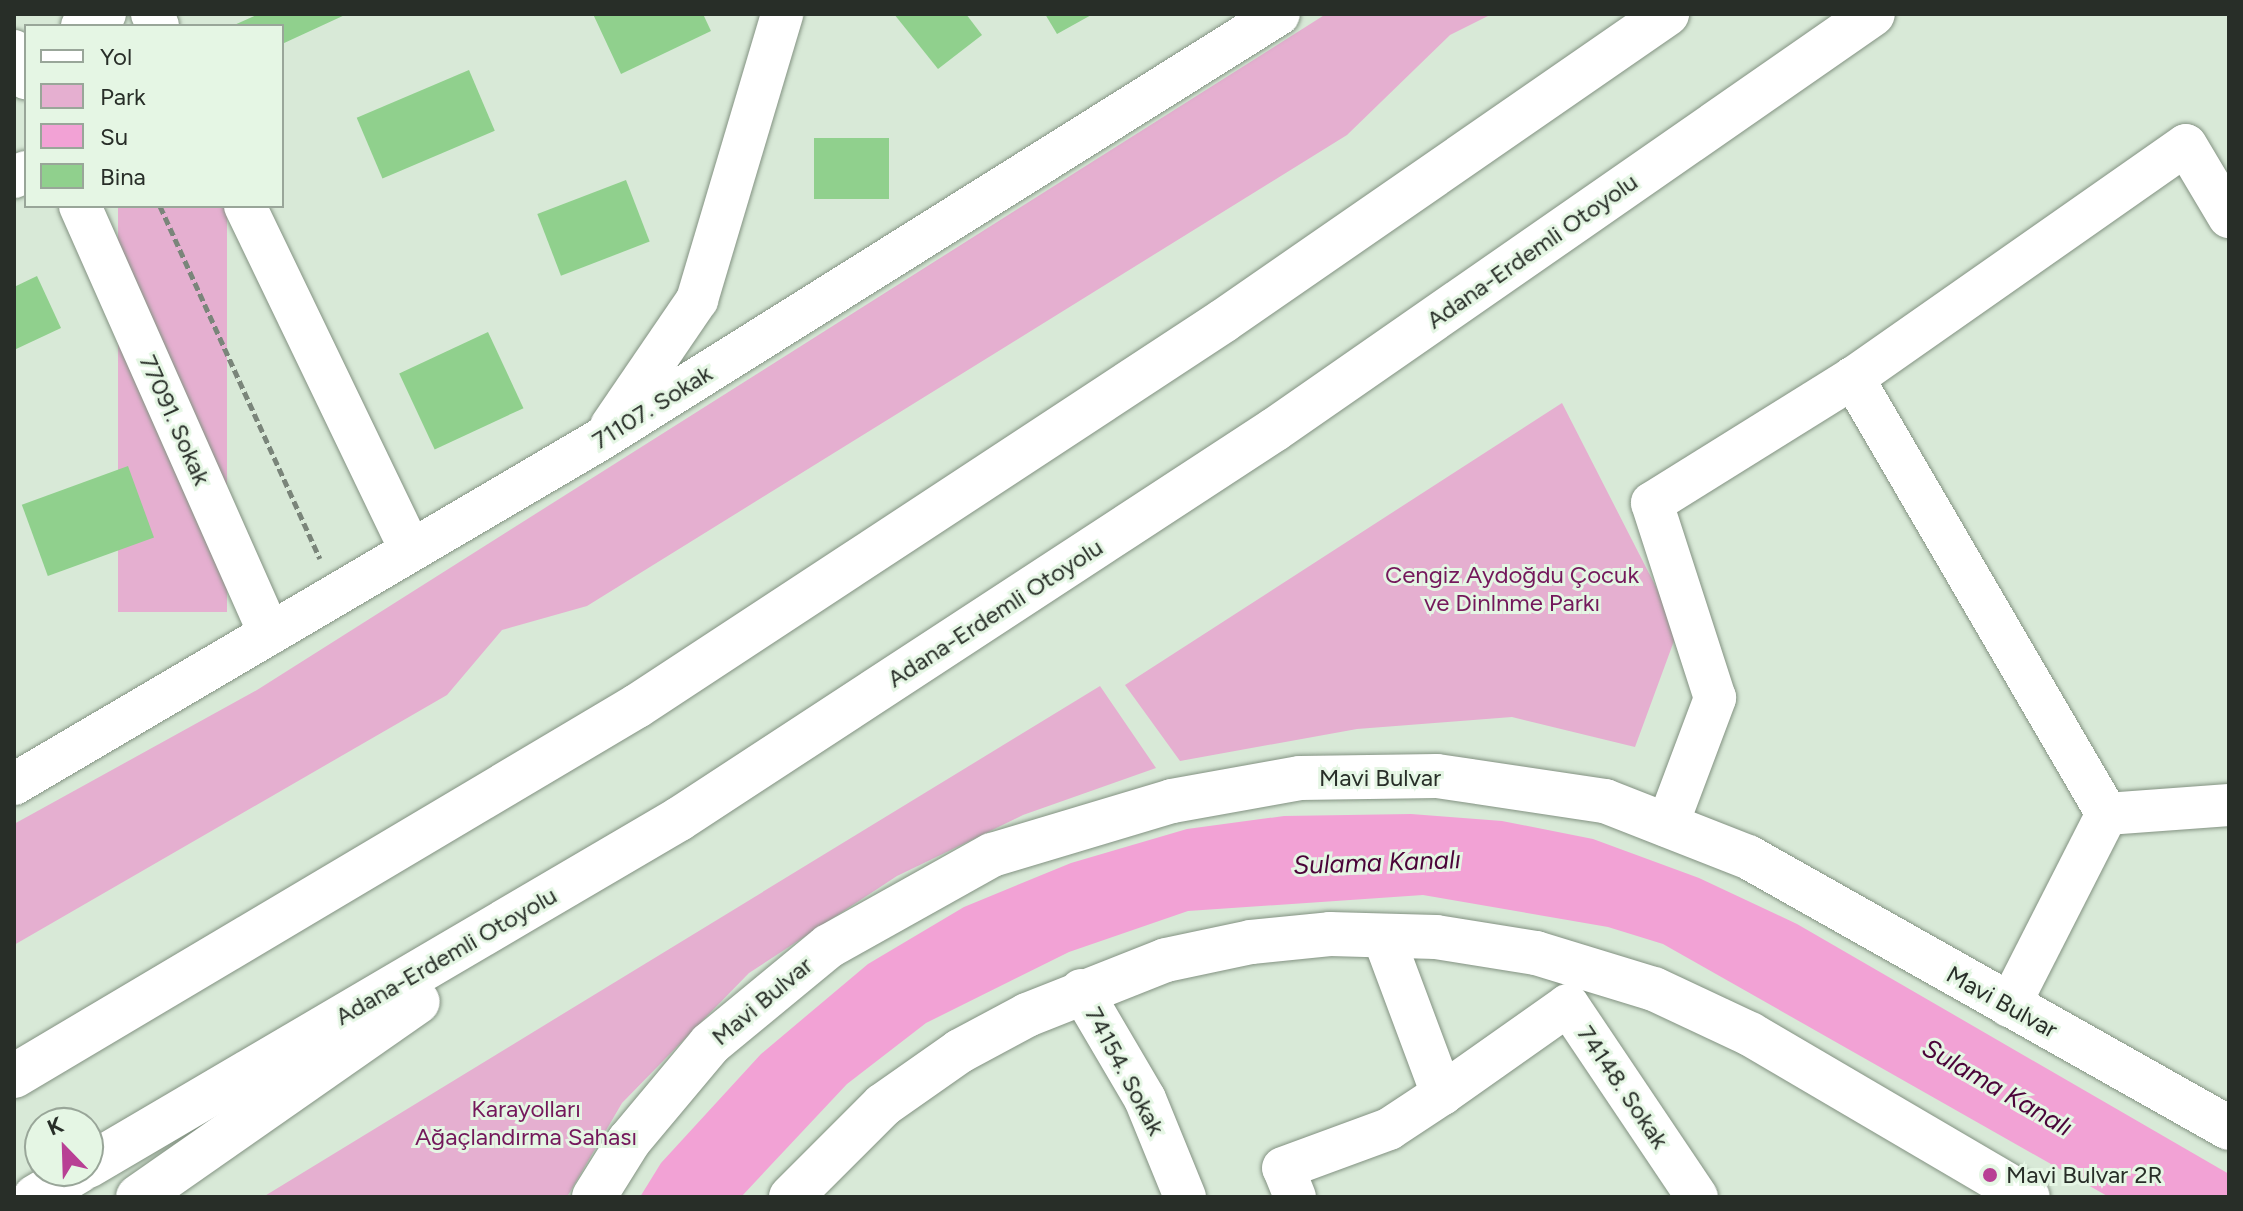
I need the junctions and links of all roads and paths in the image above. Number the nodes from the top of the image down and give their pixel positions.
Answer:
1 (105, 14) edge
2 (782, 14) edge
3 (1279, 14) edge
4 (1619, 14) edge
5 (1667, 14) edge
6 (1873, 14) edge
7 (86, 24) edge
8 (1405, 196) junction
9 (81, 208) edge
10 (161, 208) edge
11 (246, 208) edge
12 (2229, 217) edge
13 (1853, 378) junction
14 (601, 439) junction
15 (410, 549) junction
16 (327, 574) dead end
17 (270, 634) junction
18 (14, 784) edge
19 (2229, 805) edge
20 (2107, 814) junction
21 (679, 819) junction
22 (1667, 826) junction
23 (1383, 936) junction
24 (1081, 990) junction
25 (2009, 1006) junction
26 (117, 1017) junction
27 (14, 1061) edge
28 (14, 1076) edge
29 (1442, 1094) junction
30 (2229, 1128) edge
31 (104, 1157) edge
32 (138, 1197) edge
33 (594, 1197) edge
34 (791, 1197) edge
35 (1185, 1197) edge
36 (1295, 1197) edge
37 (1697, 1197) edge
38 (2028, 1197) edge

1 - 7 street
2 - 14 street
3 - 14 street, 71107. Sokak
4 - 8 main road
5 - 8 main road
6 - 21 main road, Adana-Erdemli Otoyolu
8 - 26 main road
9 - 17 street, 77091. Sokak
10 - 16 path
11 - 15 street
12 - 13 street
13 - 20 street
13 - 22 street
14 - 15 street, 71107. Sokak
15 - 17 street, 71107. Sokak
17 - 18 street, 71107. Sokak
19 - 20 street
20 - 25 street
21 - 31 main road, Adana-Erdemli Otoyolu
21 - 32 main road
22 - 25 main road, Mavi Bulvar
22 - 33 main road, Mavi Bulvar
23 - 24 main road
23 - 29 street
23 - 38 main road
24 - 34 main road
24 - 35 street, 74154. Sokak
25 - 30 main road, Mavi Bulvar
26 - 27 main road
26 - 28 main road
29 - 36 street
29 - 37 street, 74148. Sokak

